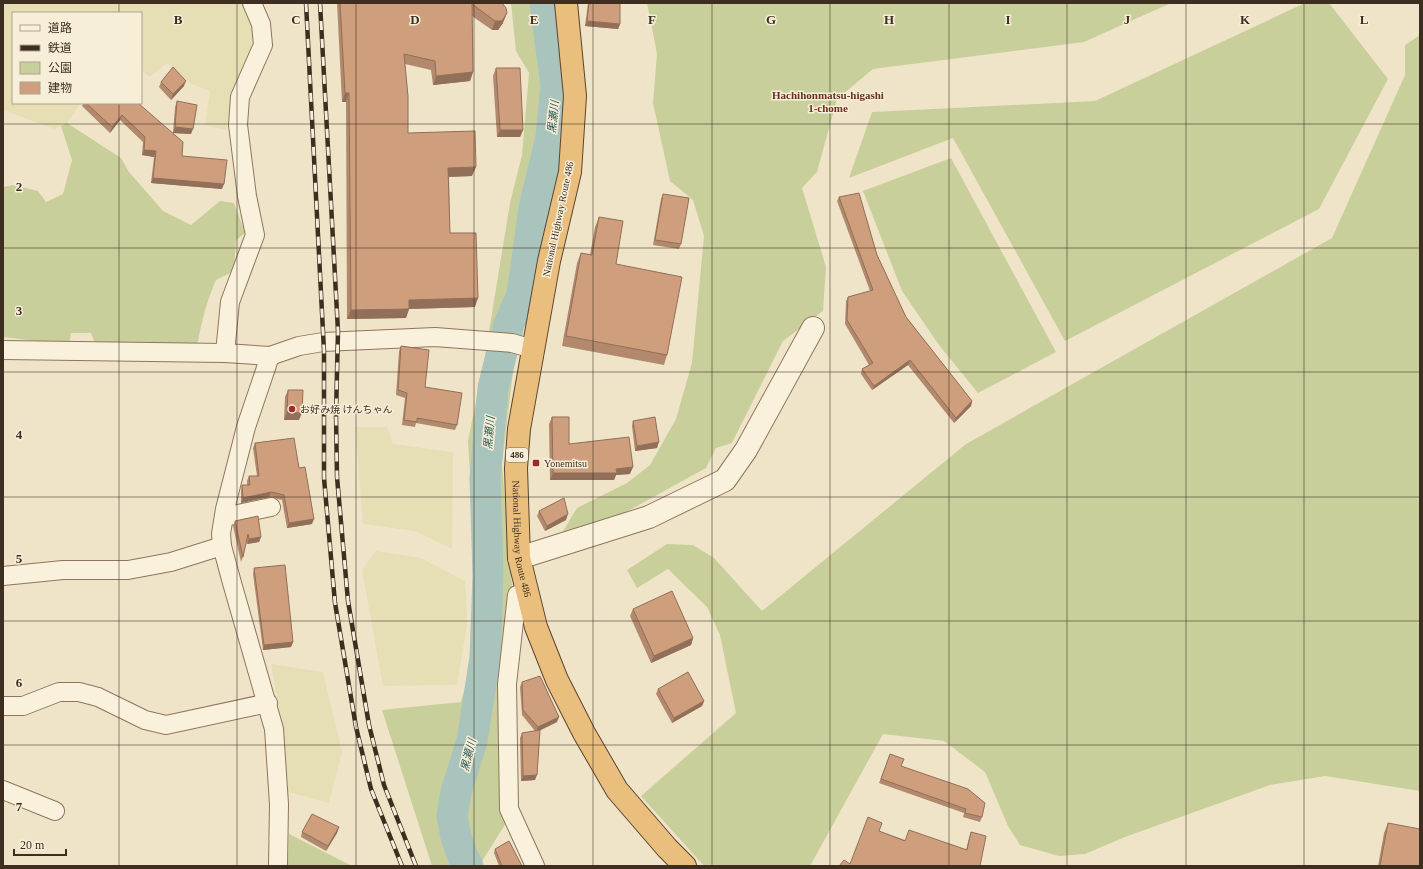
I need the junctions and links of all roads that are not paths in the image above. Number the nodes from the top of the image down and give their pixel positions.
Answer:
1 (252, 3) edge
2 (566, 3) edge
3 (813, 328) dead end
4 (533, 349) junction
5 (3, 350) edge
6 (225, 353) junction
7 (270, 356) junction
8 (271, 507) dead end
9 (224, 517) junction
10 (222, 546) junction
11 (519, 558) junction
12 (3, 576) edge
13 (526, 590) junction
14 (268, 703) junction
15 (3, 706) edge
16 (3, 790) edge
17 (55, 811) dead end
18 (278, 866) edge
19 (535, 866) edge
20 (685, 866) edge

1 - 6 street
2 - 4 highway, National Highway Route 486 / 486
3 - 11 street
4 - 7 street
4 - 11 highway, National Highway Route 486 / 486
5 - 6 street
6 - 7 street
7 - 9 street
8 - 9 street
9 - 10 street
10 - 12 street
10 - 14 street
11 - 13 highway, National Highway Route 486 / 486
13 - 19 street
13 - 20 highway, National Highway Route 486 / 486
14 - 15 street
14 - 18 street
16 - 17 street

